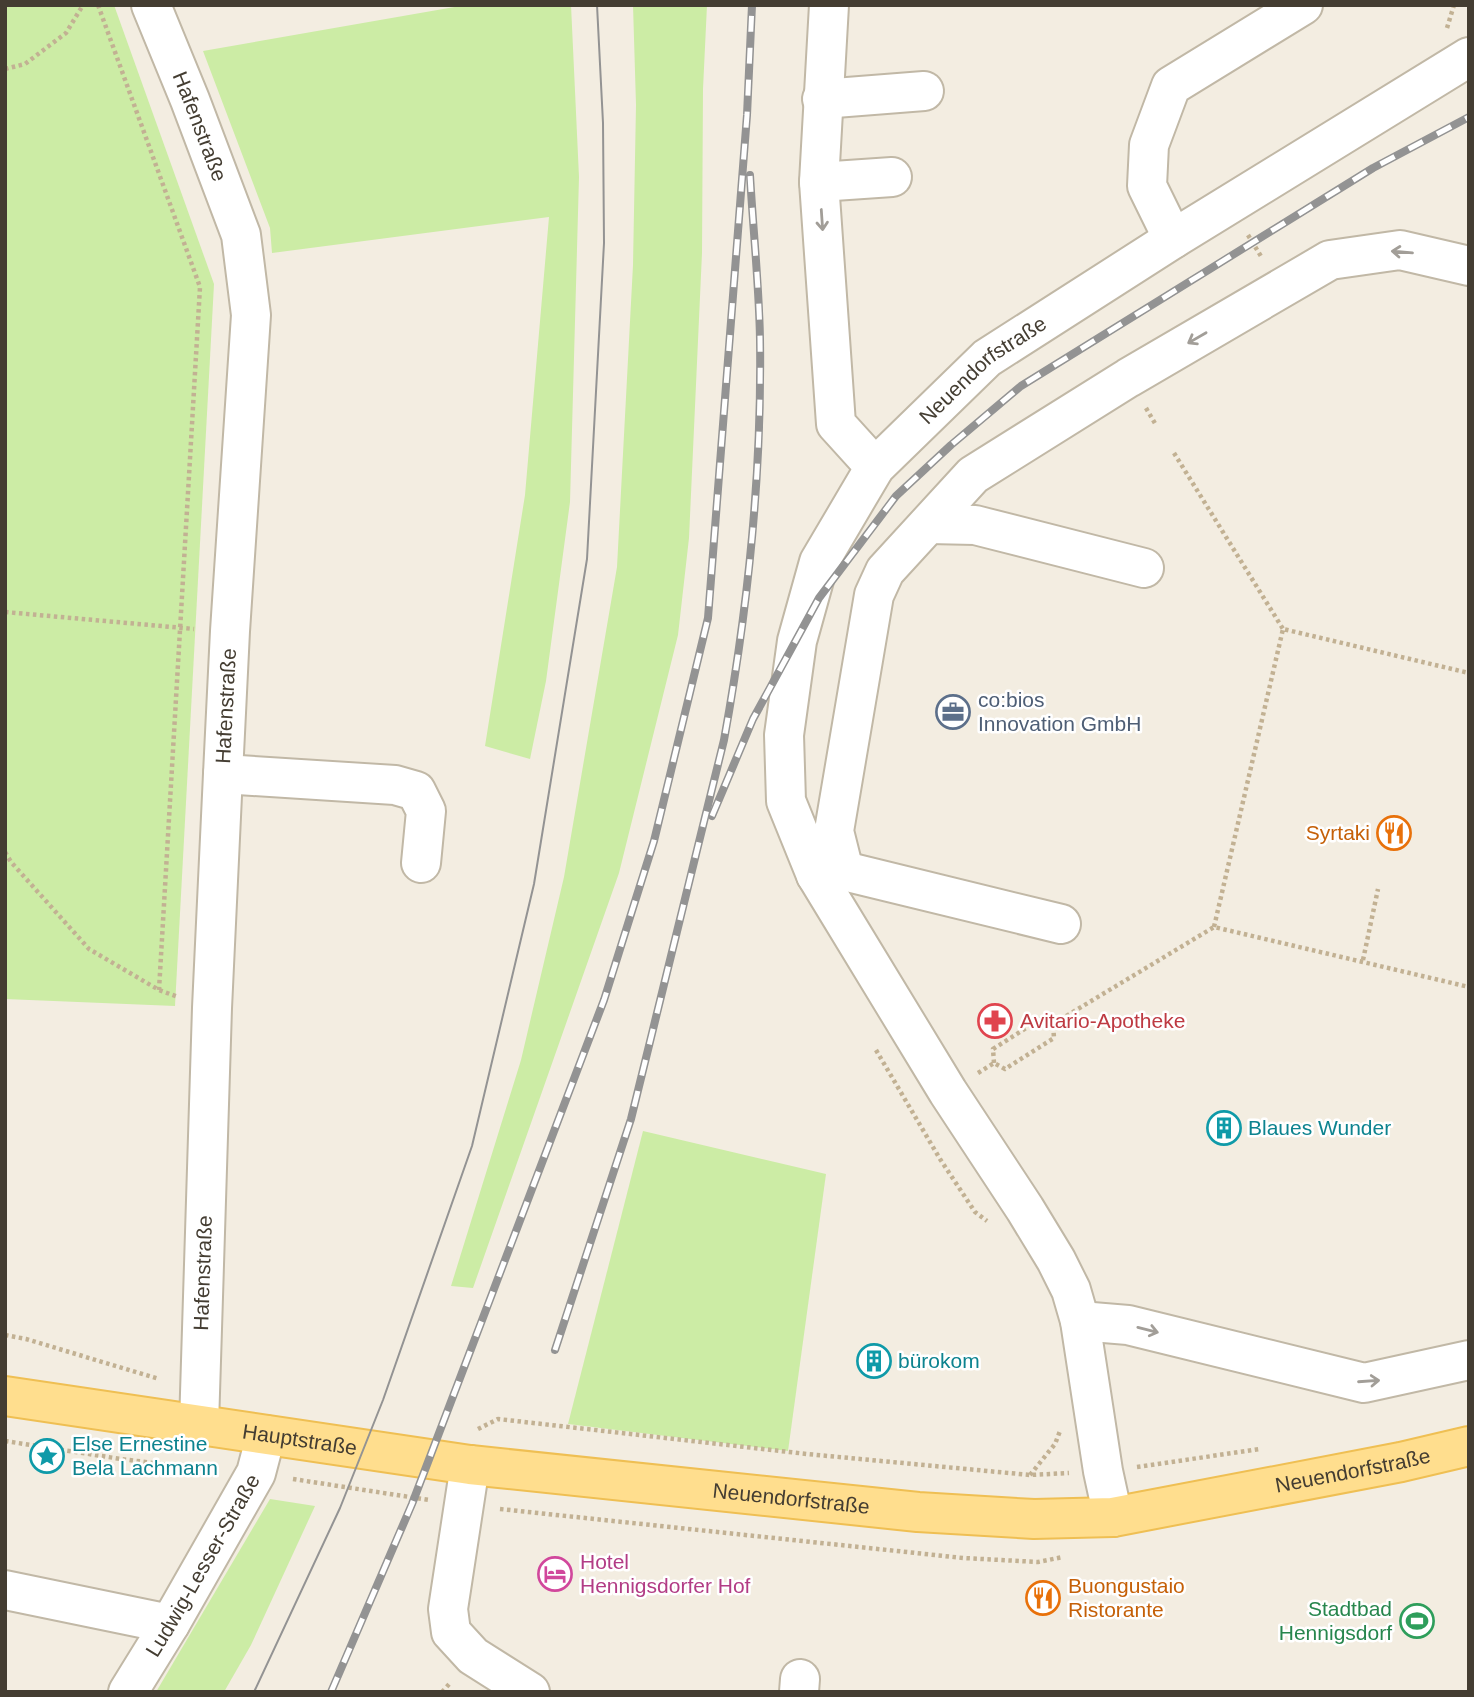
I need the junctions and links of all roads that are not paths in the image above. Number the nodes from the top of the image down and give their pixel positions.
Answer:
1 (151, 5) edge
2 (829, 5) edge
3 (1303, 5) edge
4 (1455, 45) edge
5 (924, 91) dead end
6 (822, 99) junction
7 (891, 177) dead end
8 (819, 182) junction
9 (1173, 239) junction
10 (1469, 266) edge
11 (875, 467) junction
12 (929, 524) junction
13 (1144, 568) dead end
14 (1068, 569) dead end
15 (223, 774) junction
16 (421, 863) dead end
17 (845, 866) junction
18 (992, 881) dead end
19 (1061, 924) dead end
20 (1080, 1321) junction
21 (1469, 1360) edge
22 (5, 1396) edge
23 (199, 1408) junction
24 (266, 1435) junction
25 (1469, 1446) edge
26 (470, 1465) junction
27 (1114, 1517) junction
28 (5, 1590) edge
29 (170, 1624) junction
30 (128, 1692) edge
31 (530, 1692) edge

1 - 15 street, Hafenstraße
2 - 6 street
3 - 9 street
4 - 9 street, Neuendorfstraße
5 - 6 street
6 - 8 street
7 - 8 street
8 -> 11 street
9 - 11 street, Neuendorfstraße
10 -> 12 street, Neuendorfstraße
11 - 17 street, Neuendorfstraße
12 - 13 street
12 - 14 street
12 - 17 street, Neuendorfstraße
15 - 16 street
15 - 23 street, Hafenstraße
17 - 18 street
17 - 19 street
17 - 20 street, Neuendorfstraße
20 -> 21 street
20 - 27 street, Neuendorfstraße
22 - 23 main road, Hauptstraße
23 - 24 main road, Hauptstraße
24 - 26 main road, Hauptstraße
24 - 29 street, Ludwig-Lesser-Straße
25 - 27 main road, Neuendorfstraße
26 - 27 main road, Neuendorfstraße
26 - 31 street
28 - 29 street
29 - 30 street, Ludwig-Lesser-Straße

